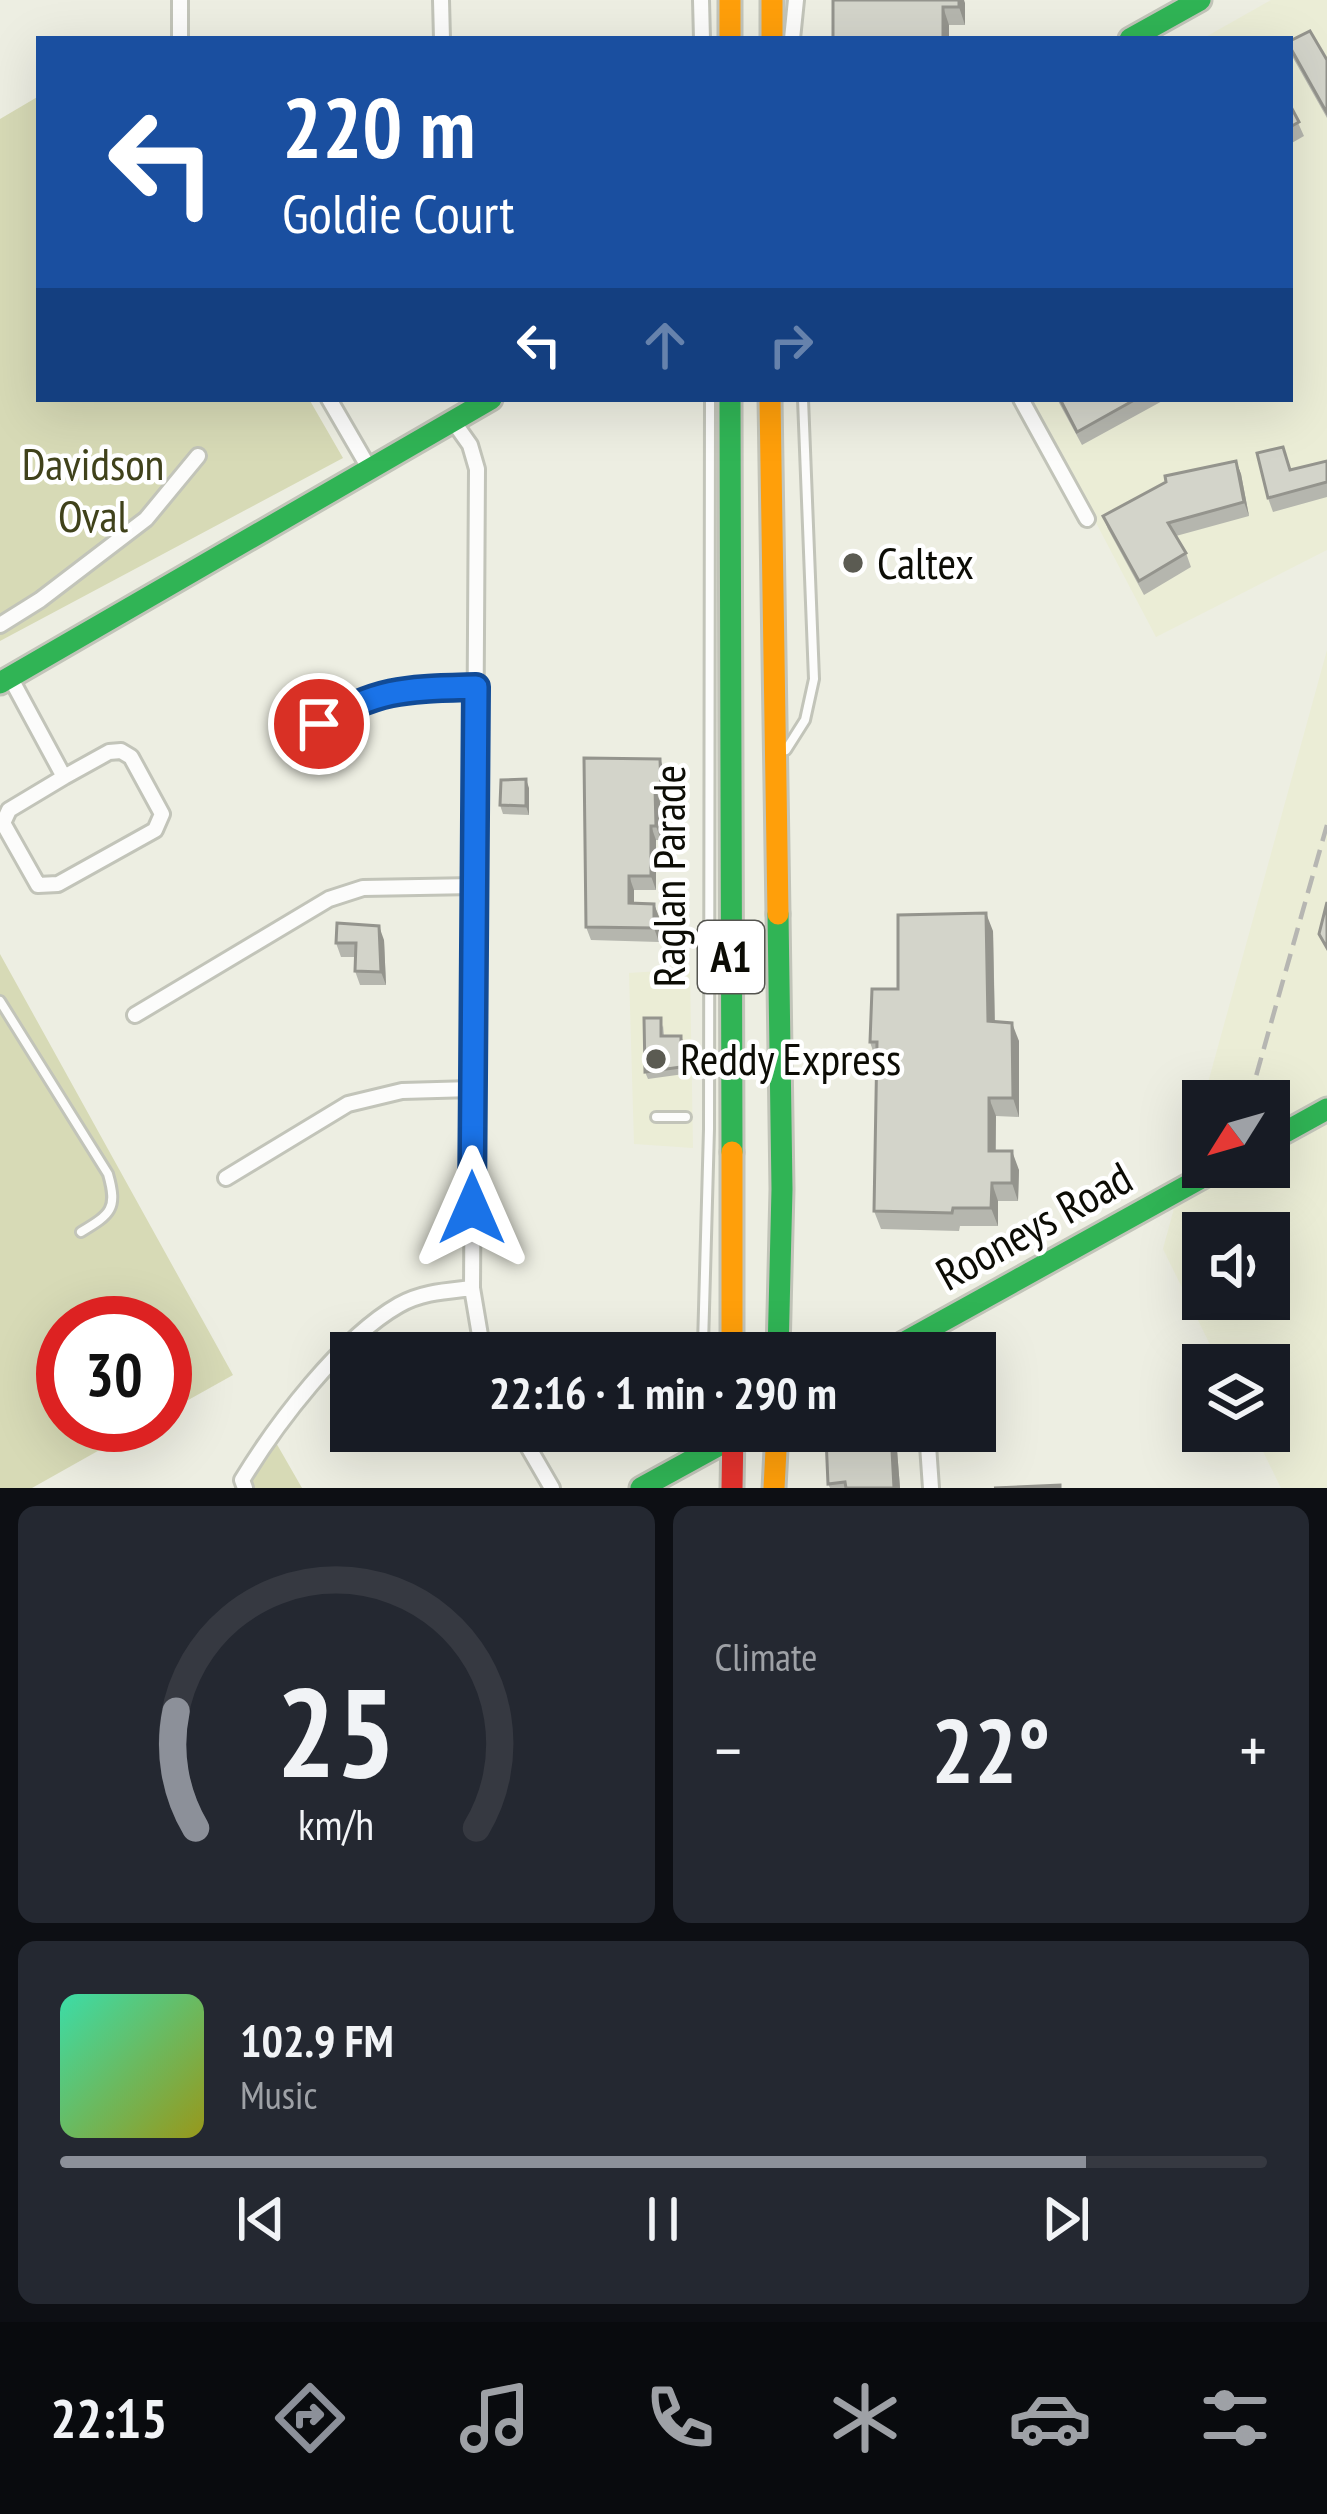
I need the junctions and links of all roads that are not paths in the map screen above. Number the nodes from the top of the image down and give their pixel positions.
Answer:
1 (181, 0) edge
2 (441, 0) edge
3 (701, 0) edge
4 (730, 0) edge
5 (772, 0) edge
6 (796, 0) edge
7 (1201, 0) edge
8 (180, 36) edge
9 (442, 36) edge
10 (702, 36) edge
11 (730, 36) edge
12 (772, 36) edge
13 (792, 36) edge
14 (1135, 36) edge
15 (331, 402) edge
16 (486, 402) edge
17 (710, 402) edge
18 (730, 402) edge
19 (770, 402) edge
20 (803, 402) edge
21 (1023, 402) edge
22 (452, 421) junction
23 (198, 456) dead end
24 (369, 468) junction
25 (1087, 519) dead end
26 (0, 625) edge
27 (5, 680) edge
28 (476, 687) junction
29 (286, 742) dead end
30 (777, 764) junction
31 (64, 777) junction
32 (476, 886) junction
33 (0, 1001) edge
34 (135, 1015) dead end
35 (472, 1089) junction
36 (1327, 1109) edge
37 (656, 1117) dead end
38 (686, 1117) dead end
39 (1290, 1129) edge
40 (226, 1178) dead end
41 (1185, 1188) edge
42 (81, 1232) dead end
43 (472, 1288) junction
44 (479, 1332) edge
45 (704, 1332) edge
46 (732, 1332) edge
47 (779, 1332) edge
48 (940, 1332) edge
49 (531, 1452) edge
50 (707, 1452) edge
51 (735, 1452) edge
52 (777, 1452) edge
53 (928, 1452) edge
54 (244, 1484) edge
55 (656, 1484) edge
56 (224, 1488) edge
57 (552, 1488) edge
58 (732, 1488) edge
59 (774, 1488) edge
60 (931, 1488) edge

1 - 8 street
2 - 9 street
3 - 10 street
4 - 11 main road
5 - 12 main road
6 - 13 street
7 - 14 main road
15 - 24 street
16 - 22 main road
17 - 45 lane, Raglan Parade
18 - 46 main road, Raglan Parade / A1
19 - 30 main road, A1
20 - 30 lane
21 - 25 street
22 - 24 main road
22 - 28 street
23 - 26 street
24 - 27 main road
27 - 31 street
28 - 29 street
28 - 32 street
30 - 47 main road, A1
31 - 31 street
32 - 34 street
32 - 35 street
33 - 42 lane
35 - 40 street
35 - 43 street
36 - 39 main road
37 - 38 lane
41 - 48 main road, Rooneys Road
43 - 44 street
43 - 54 street
49 - 57 street
50 - 55 main road
51 - 58 main road
52 - 59 main road
53 - 60 street
54 - 56 street

